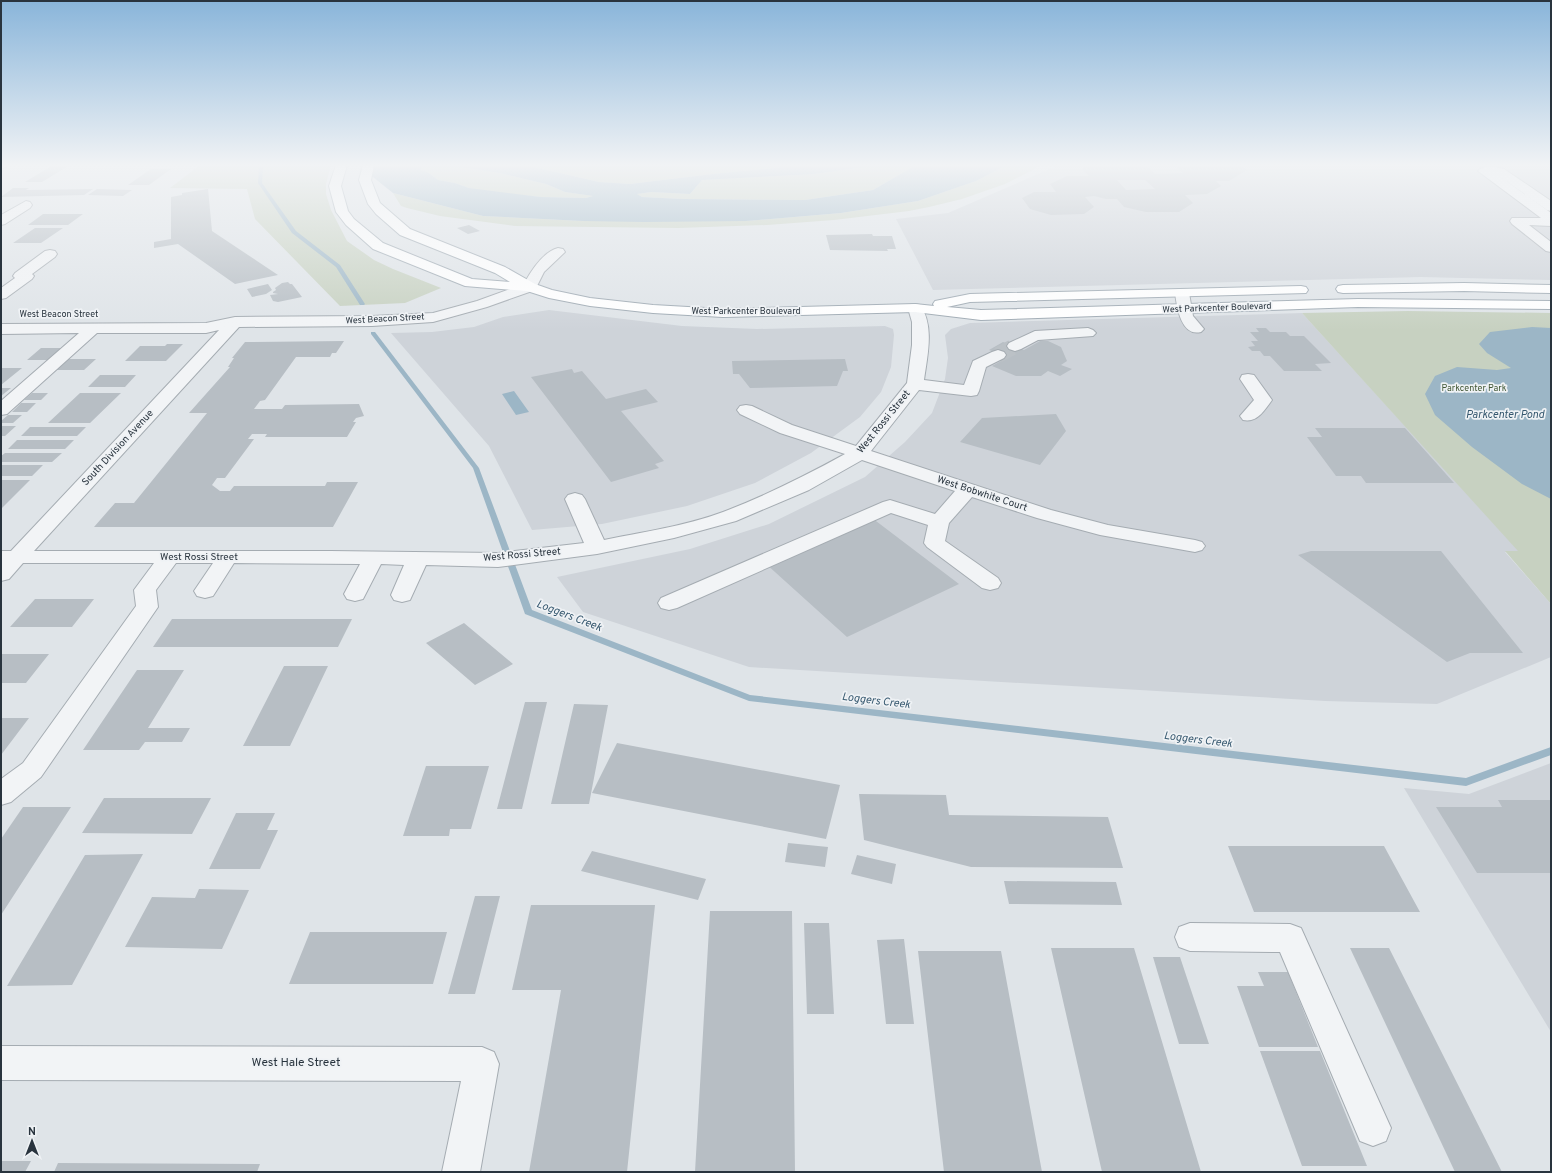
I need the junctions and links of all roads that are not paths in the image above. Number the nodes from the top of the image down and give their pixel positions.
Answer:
1 (348, 220) edge
2 (390, 220) edge
3 (1551, 222) edge
4 (1551, 248) edge
5 (558, 252) dead end
6 (50, 254) dead end
7 (530, 287) junction
8 (1313, 289) dead end
9 (1329, 289) dead end
10 (1551, 290) edge
11 (1182, 293) junction
12 (1, 295) edge
13 (1551, 305) edge
14 (915, 308) junction
15 (1184, 308) junction
16 (103, 314) dead end
17 (235, 322) junction
18 (1, 329) edge
19 (94, 329) junction
20 (1196, 329) dead end
21 (1088, 333) dead end
22 (1015, 346) tunnel mouth
23 (998, 355) tunnel mouth
24 (1248, 379) dead end
25 (915, 384) junction
26 (1, 410) edge
27 (746, 410) dead end
28 (1249, 416) dead end
29 (859, 454) junction
30 (968, 489) junction
31 (575, 499) dead end
32 (939, 522) junction
33 (1195, 546) dead end
34 (597, 548) junction
35 (9, 557) edge
36 (170, 557) junction
37 (228, 557) junction
38 (374, 558) junction
39 (418, 558) junction
40 (1, 574) edge
41 (990, 583) dead end
42 (205, 592) dead end
43 (355, 594) dead end
44 (402, 595) dead end
45 (669, 603) dead end
46 (1, 794) edge
47 (1190, 937) dead end
48 (1, 1062) edge
49 (1373, 1128) dead end
50 (461, 1172) edge

1 - 7 main road, West Parkcenter Boulevard
2 - 7 main road, West Parkcenter Boulevard
3 - 4 street
5 - 7 street
6 - 12 street
7 - 14 main road, West Parkcenter Boulevard
7 - 17 street, West Beacon Street
8 - 11 main road, West Parkcenter Boulevard
9 - 10 main road
11 - 14 main road, West Parkcenter Boulevard
11 - 15 street
13 - 15 main road, West Parkcenter Boulevard
14 - 15 main road, West Parkcenter Boulevard
14 - 25 street, West Rossi Street
15 - 20 street
16 - 17 street, West Beacon Street
17 - 19 street, West Beacon Street
17 - 35 street, South Division Avenue
18 - 19 street, West Beacon Street
19 - 26 street
21 - 22 street
23 - 25 street
24 - 28 street
25 - 29 street, West Rossi Street
27 - 29 street, West Bobwhite Court
29 - 30 street, West Bobwhite Court
29 - 34 street, West Rossi Street
30 - 32 street
30 - 33 street, West Bobwhite Court
31 - 34 street
32 - 41 street
32 - 45 street
34 - 39 street, West Rossi Street
35 - 36 street, West Rossi Street
35 - 40 street, South Division Avenue
36 - 37 street, West Rossi Street
36 - 46 street
37 - 38 street, West Rossi Street
37 - 42 street
38 - 39 street, West Rossi Street
38 - 43 street
39 - 44 street
47 - 49 street
48 - 50 street, West Hale Street

